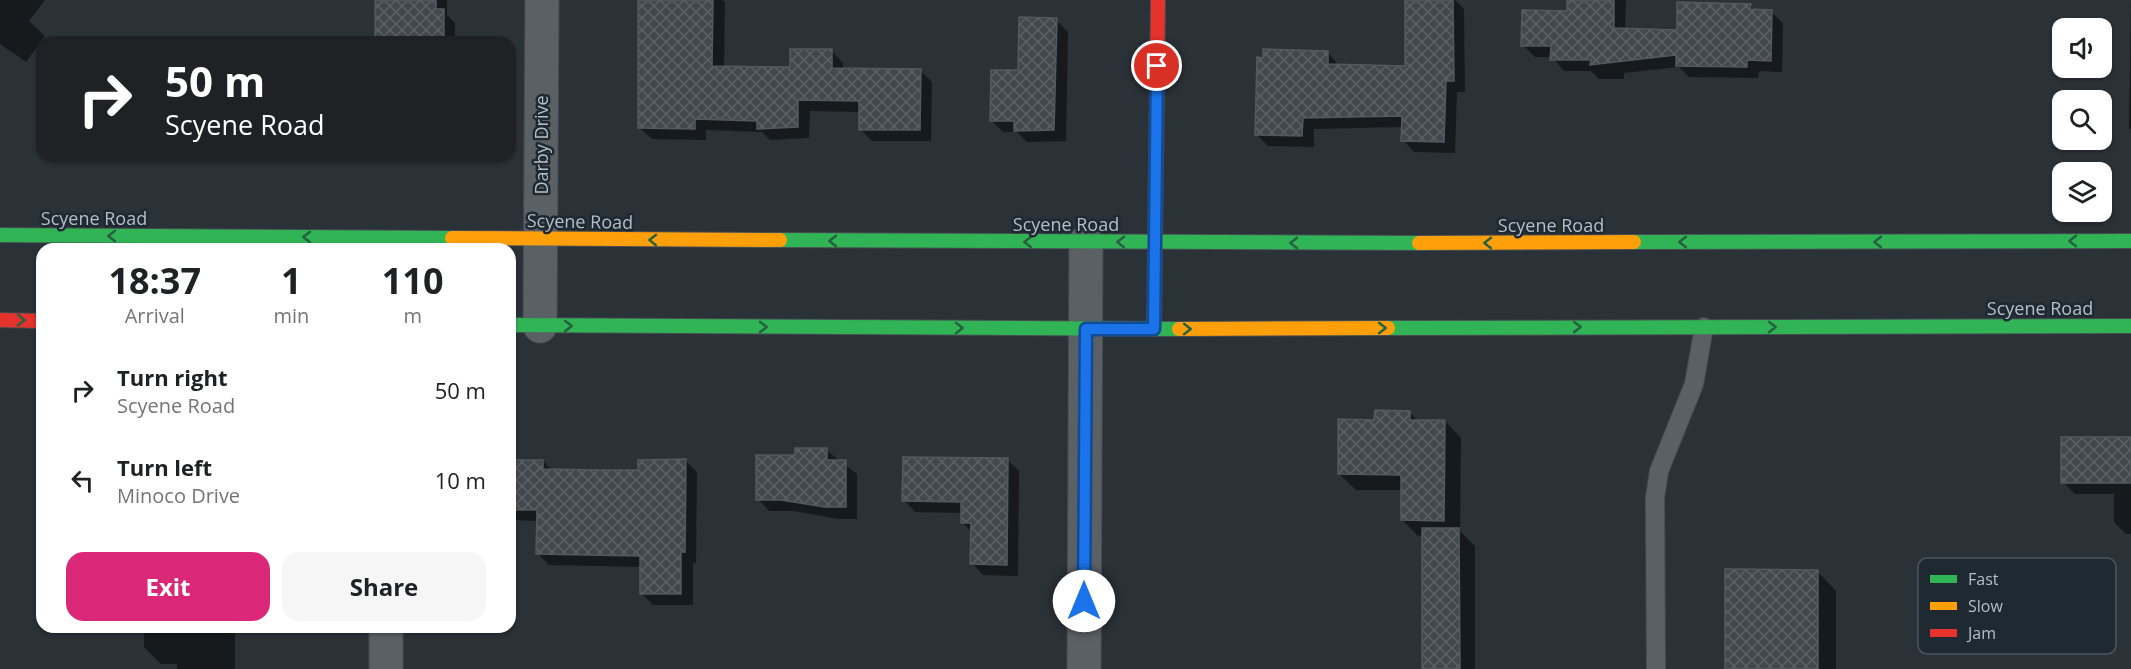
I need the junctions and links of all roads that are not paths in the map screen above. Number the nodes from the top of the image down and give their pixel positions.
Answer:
1 (542, 0) edge
2 (1158, 0) edge
3 (0, 235) edge
4 (541, 239) junction
5 (2131, 241) edge
6 (1086, 242) junction
7 (387, 243) edge
8 (1156, 243) junction
9 (0, 320) edge
10 (36, 321) edge
11 (525, 326) edge
12 (2131, 326) edge
13 (1704, 327) junction
14 (1086, 329) junction
15 (1154, 329) junction
16 (386, 633) edge
17 (386, 669) edge
18 (1084, 669) edge
19 (1656, 669) edge

1 - 4 street, Darby Drive
2 - 8 main road
7 -> 3 main road, Scyene Road
6 -> 4 main road, Scyene Road
4 - 7 main road, Scyene Road
4 - 11 street, Darby Drive
5 -> 8 main road, Scyene Road
8 -> 6 main road, Scyene Road
6 - 14 street
8 - 15 main road
9 -> 10 main road
11 -> 14 main road, Scyene Road
13 -> 12 main road, Scyene Road
15 -> 13 main road, Scyene Road
13 - 19 lane
14 - 15 main road, Scyene Road
14 - 18 street
16 - 17 street

